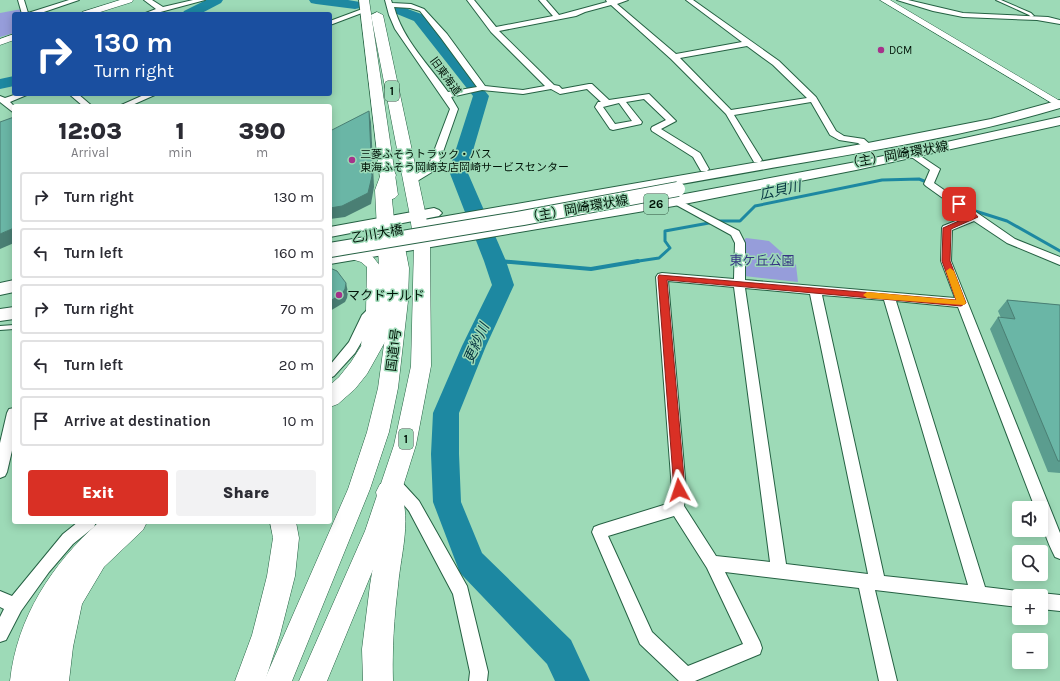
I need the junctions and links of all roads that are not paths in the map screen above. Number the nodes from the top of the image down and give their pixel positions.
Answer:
1 (21, 0) edge
2 (76, 0) edge
3 (129, 0) edge
4 (147, 0) edge
5 (202, 0) edge
6 (375, 0) edge
7 (470, 0) edge
8 (542, 0) edge
9 (624, 0) edge
10 (689, 0) edge
11 (884, 0) edge
12 (900, 0) edge
13 (998, 0) edge
14 (612, 1) edge
15 (389, 2) edge
16 (365, 5) edge
17 (162, 9) junction
18 (24, 12) edge
19 (38, 12) edge
20 (91, 12) edge
21 (152, 12) edge
22 (1032, 16) junction
23 (558, 18) junction
24 (395, 20) junction
25 (332, 22) edge
26 (1060, 22) edge
27 (372, 23) junction
28 (494, 30) junction
29 (12, 38) edge
30 (0, 42) edge
31 (749, 43) junction
32 (674, 56) junction
33 (551, 87) junction
34 (482, 88) junction
35 (447, 95) junction
36 (16, 96) edge
37 (76, 96) edge
38 (147, 96) edge
39 (2, 99) edge
40 (813, 99) junction
41 (621, 101) junction
42 (606, 102) junction
43 (86, 104) edge
44 (128, 104) edge
45 (1060, 105) edge
46 (12, 108) edge
47 (729, 113) junction
48 (1060, 121) edge
49 (868, 147) junction
50 (913, 154) junction
51 (757, 160) junction
52 (704, 169) junction
53 (388, 175) joint
54 (411, 181) junction
55 (675, 191) junction
56 (975, 217) junction
57 (389, 222) junction
58 (421, 228) junction
59 (332, 232) edge
60 (332, 241) edge
61 (393, 248) junction
62 (332, 250) edge
63 (353, 255) junction
64 (332, 259) edge
65 (1060, 261) edge
66 (12, 281) edge
67 (739, 283) junction
68 (0, 284) edge
69 (12, 286) edge
70 (0, 289) edge
71 (815, 290) junction
72 (12, 294) edge
73 (0, 296) edge
74 (890, 297) junction
75 (961, 303) junction
76 (12, 304) edge
77 (0, 306) edge
78 (373, 311) junction
79 (12, 312) edge
80 (0, 315) edge
81 (12, 327) edge
82 (0, 328) edge
83 (367, 355) junction
84 (332, 371) edge
85 (332, 396) edge
86 (12, 421) edge
87 (0, 472) edge
88 (390, 487) junction
89 (677, 508) junction
90 (87, 524) edge
91 (116, 524) edge
92 (131, 524) edge
93 (282, 524) edge
94 (1060, 552) edge
95 (712, 563) junction
96 (779, 571) junction
97 (872, 581) junction
98 (980, 594) junction
99 (1012, 598) edge
100 (0, 599) edge
101 (1048, 602) edge
102 (1060, 603) edge
103 (15, 605) junction
104 (0, 634) edge
105 (25, 681) edge
106 (54, 681) edge
107 (250, 681) edge
108 (278, 681) edge
109 (313, 681) edge
110 (378, 681) edge
111 (478, 681) edge
112 (888, 681) edge

1 - 18 street
2 - 19 street
3 - 20 street
4 - 17 street
5 - 17 street
6 - 27 highway, 国道1号 / 1
7 - 28 street
8 - 23 street
9 - 14 street
10 - 31 street
11 - 45 street
12 - 22 street
13 - 22 lane
14 - 23 street
14 - 32 street
15 - 24 street, 旧東海道
15 - 34 street
16 - 25 street
16 - 27 highway, 国道1号 / 1
17 - 21 street
22 - 26 street
23 - 28 street
24 - 27 street
24 - 35 street, 旧東海道
27 - 53 highway, 国道1号 / 1
27 - 54 highway, 国道1号 / 1
28 - 33 street
29 - 30 street
31 - 32 street
31 - 40 street
32 - 47 street
33 - 34 street
33 - 42 street
34 - 35 street
35 - 54 street, 旧東海道
36 - 39 street
37 - 43 street
38 - 44 street
39 - 46 street
40 - 47 street
40 - 49 street
41 - 42 street
41 - 42 street
41 - 52 street
45 - 49 main road, （主）岡崎環状線 / 26
47 - 51 street
48 - 50 main road, （主）岡崎環状線 / 26
49 - 51 main road, 26
49 - 55 main road, （主）岡崎環状線 / 26
50 - 55 main road, 26
50 - 56 street
51 - 52 main road, 26
52 - 58 main road, 26
53 - 57 highway
54 - 58 highway, 国道1号 / 1
55 - 58 main road, 26
55 - 58 main road, （主）岡崎環状線 / 26
55 - 62 main road, （主）岡崎環状線 / 26, bridge
55 - 67 street
56 - 65 street
56 - 75 street
57 - 58 main road, 26
57 - 59 main road, 26
57 - 61 highway
58 - 60 main road, 乙川大橋 / 26
58 - 61 main road, 26
58 - 88 highway, 国道1号 / 1
61 - 63 main road, 26
61 - 83 highway
61 - 108 highway, 国道1号
63 - 64 main road, 26
63 - 78 street
66 - 68 lane
67 - 71 street
67 - 89 street
67 - 96 street
69 - 70 main road
71 - 74 street
71 - 97 street
72 - 73 main road
74 - 75 street
74 - 98 street
75 - 94 street
76 - 77 main road
78 - 83 street
78 - 84 street
79 - 80 main road
81 - 82 lane
83 - 85 highway
86 - 87 street
88 - 109 highway, 国道1号 / 1
88 - 110 highway
88 - 111 street
89 - 95 street
89 - 95 street
90 - 103 street
91 - 105 highway
92 - 106 highway
93 - 107 highway
95 - 96 street
96 - 97 street
97 - 98 street
97 - 112 street
98 - 99 street
100 - 103 street
101 - 102 street
103 - 104 street

